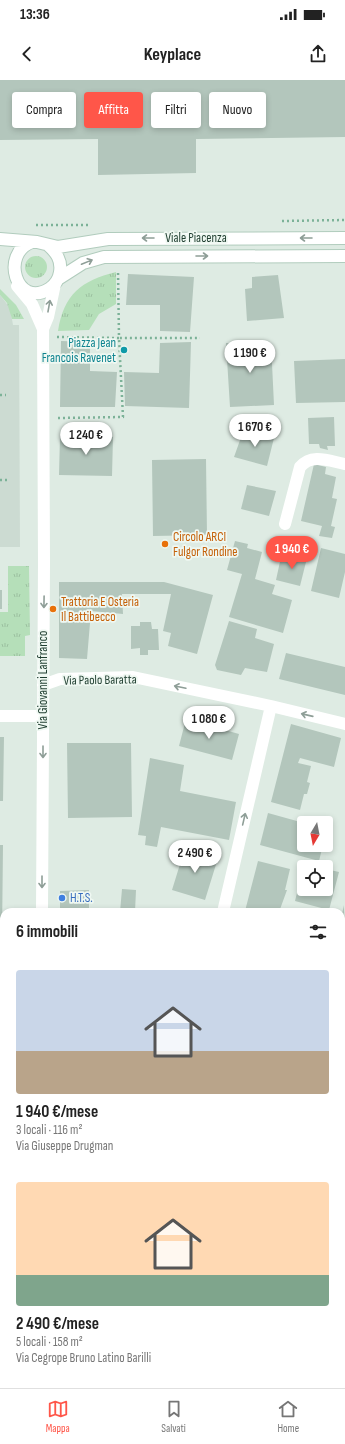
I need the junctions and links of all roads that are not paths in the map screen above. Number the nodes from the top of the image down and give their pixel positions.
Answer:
1 (345, 238) edge
2 (0, 239) edge
3 (42, 244) junction
4 (345, 256) edge
5 (6, 274) dead end
6 (56, 281) junction
7 (16, 285) junction
8 (43, 333) junction
9 (345, 464) edge
10 (285, 524) dead end
11 (43, 685) junction
12 (271, 706) junction
13 (0, 716) edge
14 (43, 716) junction
15 (345, 724) edge
16 (42, 908) edge
17 (224, 908) edge

1 -> 3 street, Viale Piacenza
2 - 3 street, Viale Piacenza
3 - 6 street
3 - 7 street, Viale Piacenza
6 -> 4 street, Viale Piacenza
5 - 7 street, Viale Piacenza
6 - 7 street, Viale Piacenza
8 -> 6 street, Via Giovanni Lanfranco
7 - 8 street, Via Giovanni Lanfranco
8 -> 11 street, Via Giovanni Lanfranco
9 - 10 street
12 -> 11 street, Via Paolo Baratta
11 - 14 street, Via Giovanni Lanfranco
15 -> 12 street, Via Paolo Baratta
17 -> 12 street
13 - 14 street
14 -> 16 street, Via Giovanni Lanfranco

